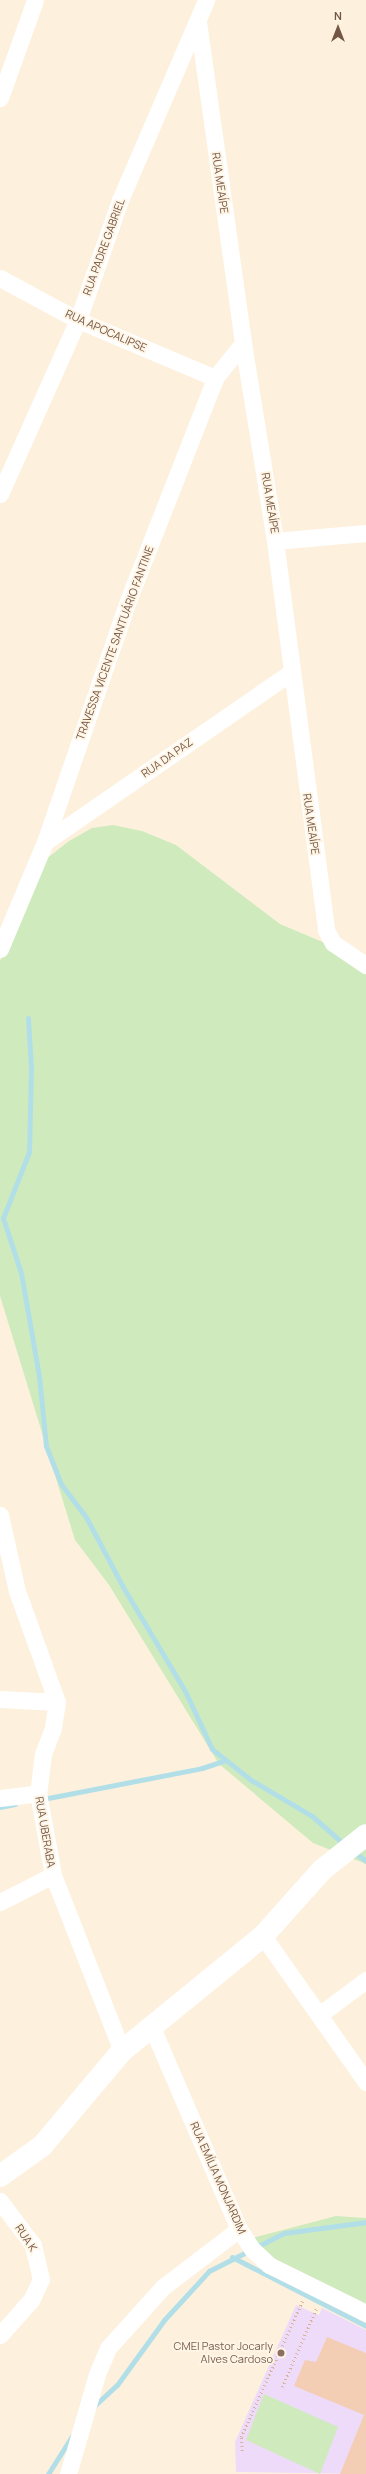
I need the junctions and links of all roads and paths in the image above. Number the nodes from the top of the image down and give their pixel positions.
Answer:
1 (35, 0) edge
2 (206, 0) edge
3 (198, 22) junction
4 (0, 98) edge
5 (0, 278) edge
6 (78, 320) junction
7 (243, 343) junction
8 (215, 378) junction
9 (0, 494) edge
10 (366, 532) edge
11 (275, 541) junction
12 (290, 673) junction
13 (45, 842) junction
14 (0, 949) edge
15 (366, 965) edge
16 (0, 1515) edge
17 (0, 1699) edge
18 (57, 1702) junction
19 (38, 1793) junction
20 (0, 1798) edge
21 (366, 1835) edge
22 (53, 1875) junction
23 (0, 1902) edge
24 (263, 1936) junction
25 (363, 1989) edge
26 (319, 2015) junction
27 (155, 2032) junction
28 (122, 2051) junction
29 (366, 2082) edge
30 (0, 2176) edge
31 (0, 2201) edge
32 (239, 2229) junction
33 (308, 2286) junction
34 (323, 2294) junction
35 (361, 2311) edge
36 (0, 2336) edge
37 (282, 2387) dead end
38 (242, 2451) dead end
39 (68, 2474) edge

1 - 4 street
2 - 3 street, RUA PADRE GABRIEL
3 - 6 street, RUA PADRE GABRIEL
3 - 7 street, RUA MEAÍPE
5 - 6 street, RUA APOCALIPSE
6 - 8 street, RUA APOCALIPSE
6 - 9 street, RUA PADRE GABRIEL
7 - 8 street, TRAVESSA VICENTE SANTUÁRIO FANTINE
7 - 11 street, RUA MEAÍPE
8 - 13 street, TRAVESSA VICENTE SANTUÁRIO FANTINE
10 - 11 street
11 - 12 street, RUA MEAÍPE
12 - 13 street, RUA DA PAZ
12 - 15 street, RUA MEAÍPE
13 - 14 street, TRAVESSA VICENTE SANTUÁRIO FANTINE
16 - 18 street, RUA UBERABA
17 - 18 street
18 - 19 street, RUA UBERABA
19 - 20 street
19 - 22 street, RUA UBERABA
21 - 24 street
22 - 23 street
22 - 28 street, RUA UBERABA
24 - 26 street
24 - 27 street
25 - 26 street
26 - 29 street
27 - 28 street
27 - 32 street, RUA EMÍLIA MONJARDIM
28 - 30 street
31 - 36 street, RUA K
32 - 33 street, RUA EMÍLIA MONJARDIM
32 - 39 street
33 - 34 street, RUA EMÍLIA MONJARDIM
33 - 38 path
34 - 35 street, RUA EMÍLIA MONJARDIM
34 - 37 path

